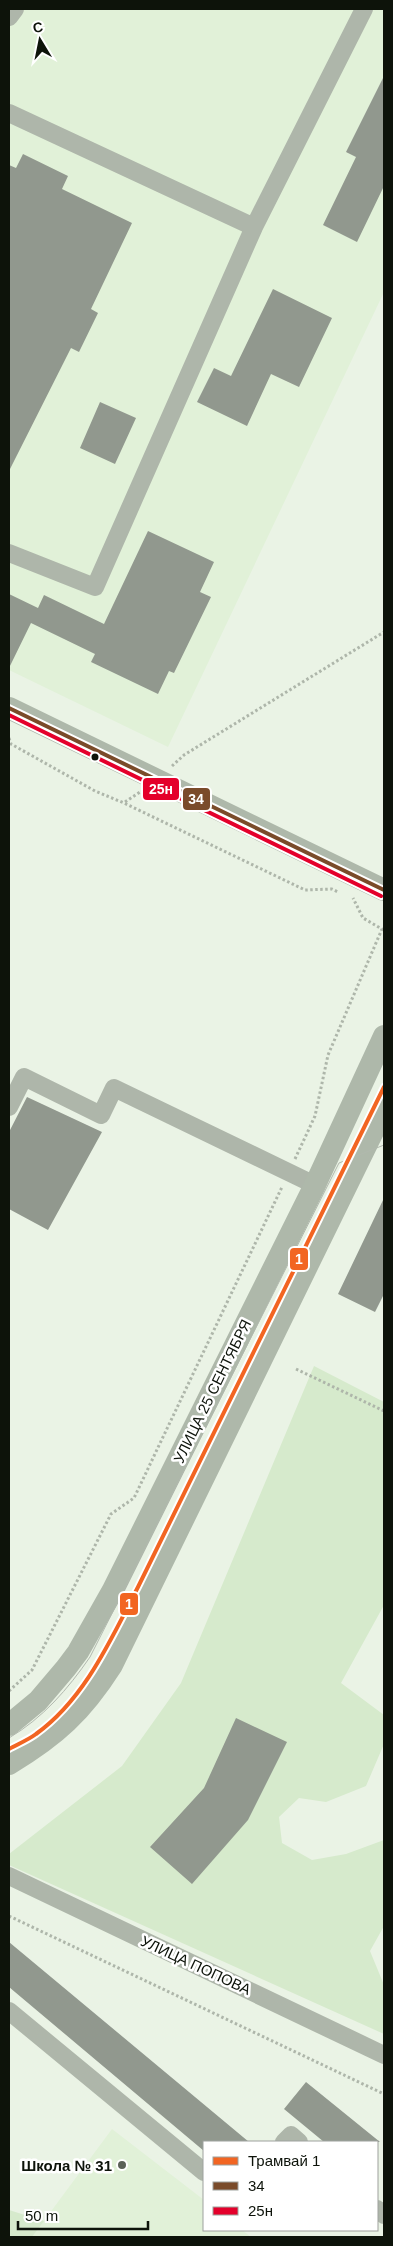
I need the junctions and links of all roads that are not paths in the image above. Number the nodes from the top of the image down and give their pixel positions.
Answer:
1 (16, 9) edge
2 (364, 9) edge
3 (9, 17) edge
4 (9, 113) edge
5 (254, 227) junction
6 (9, 553) edge
7 (9, 708) edge
8 (384, 890) edge
9 (384, 1036) edge
10 (9, 1107) edge
11 (384, 1109) edge
12 (315, 1185) junction
13 (9, 1725) edge
14 (9, 1764) edge
15 (11, 1881) edge
16 (9, 2011) edge
17 (384, 2054) edge
18 (285, 2141) edge
19 (298, 2141) edge
20 (203, 2171) edge

1 - 3 street
2 - 5 street
4 - 5 street
5 - 6 street
7 - 8 main road
9 - 12 main road, УЛИЦА 25 СЕНТЯБРЯ
10 - 12 street
11 - 14 main road
12 - 13 main road, УЛИЦА 25 СЕНТЯБРЯ
15 - 17 street, УЛИЦА ПОПОВА
16 - 20 street
18 - 19 street

